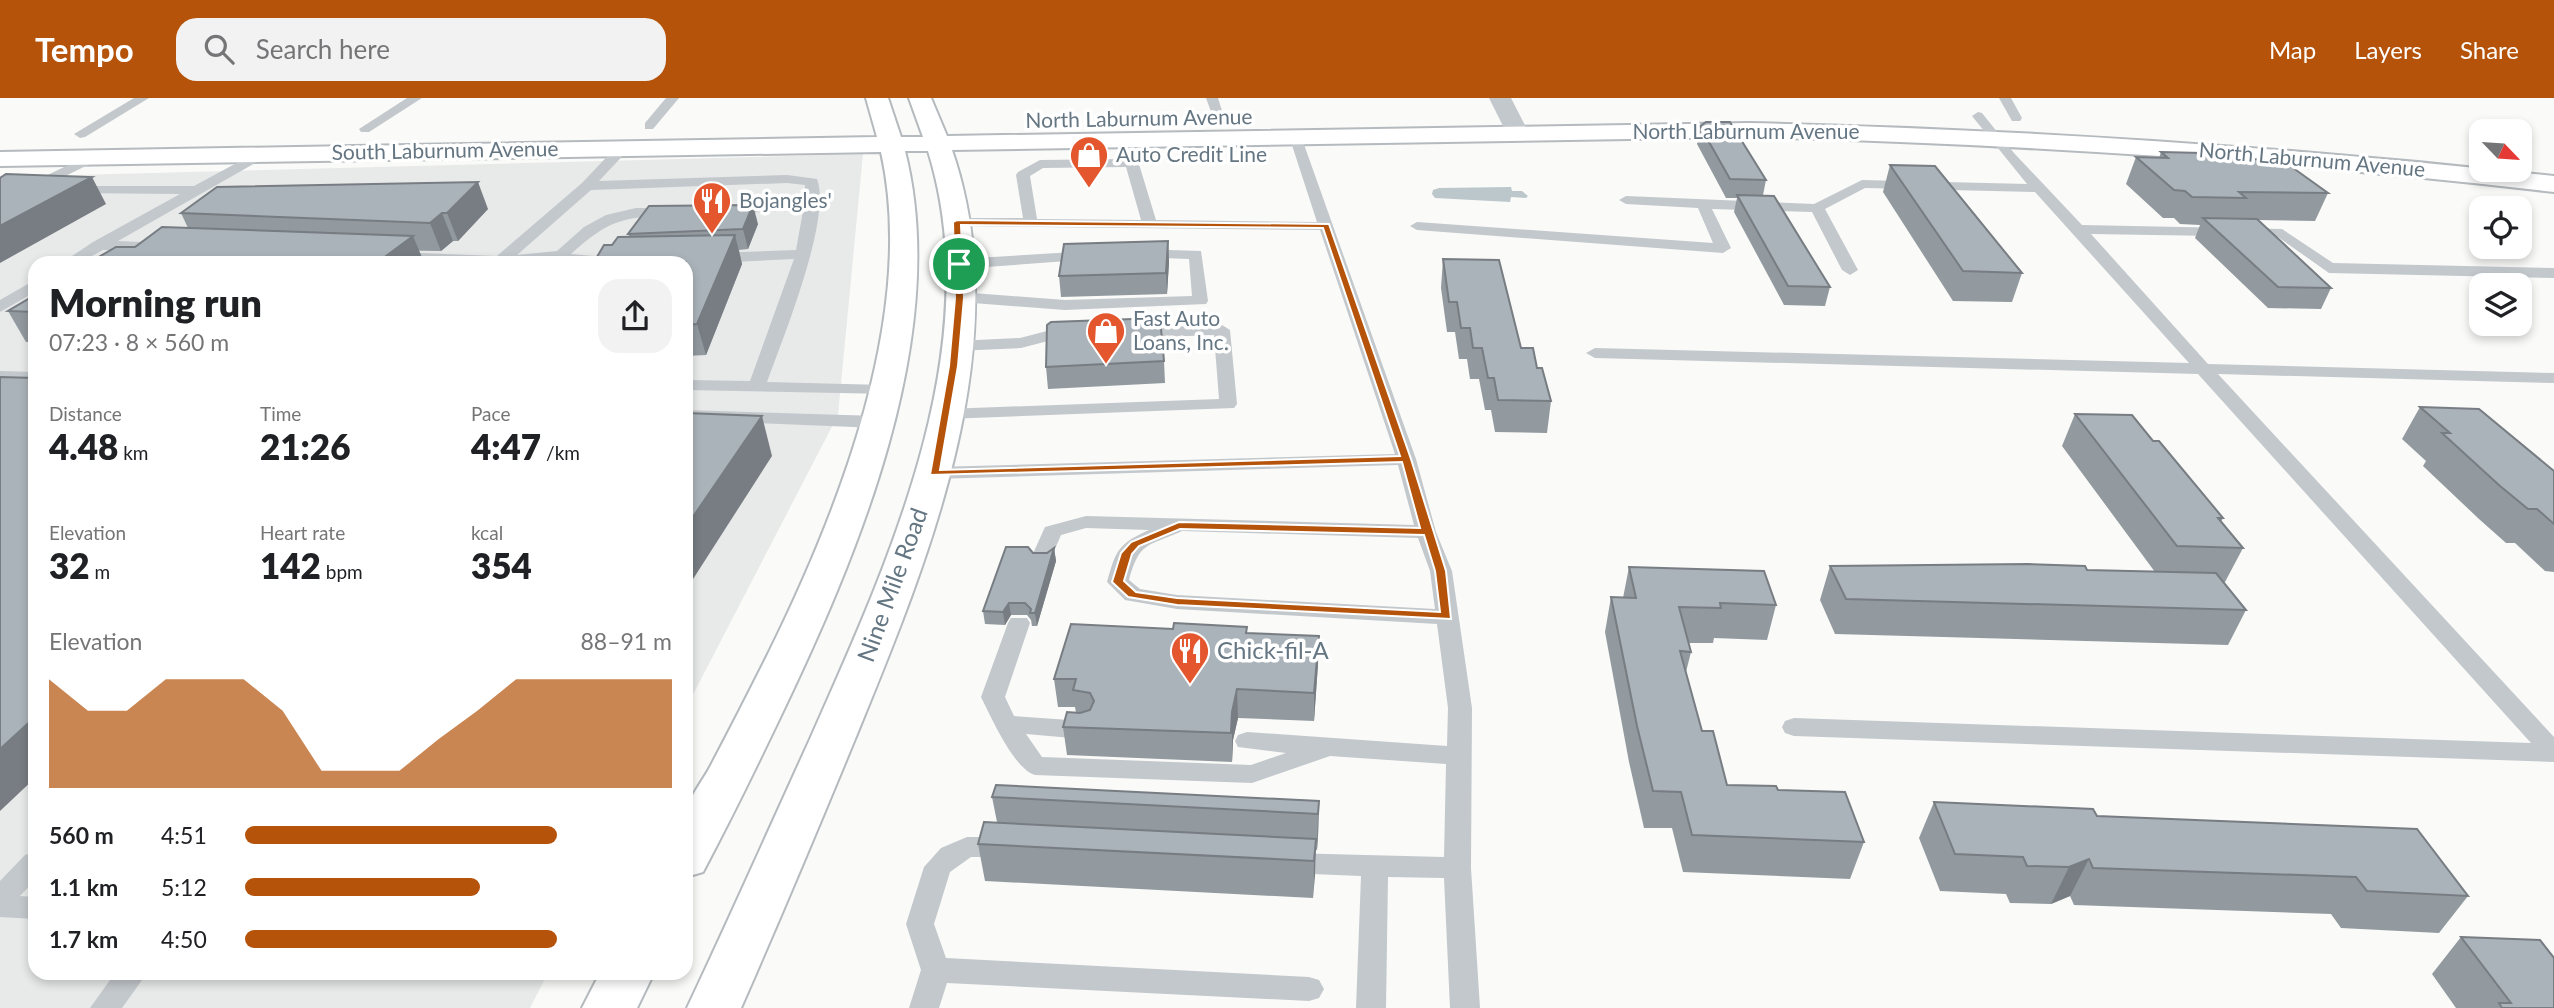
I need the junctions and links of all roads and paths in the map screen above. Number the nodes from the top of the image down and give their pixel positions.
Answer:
1 (143, 98) edge
2 (416, 98) edge
3 (673, 98) edge
4 (877, 98) edge
5 (920, 98) edge
6 (1215, 108) edge
7 (2010, 108) edge
8 (1508, 114) edge
9 (1978, 116) junction
10 (649, 126) junction
11 (365, 129) junction
12 (338, 130) dead end
13 (933, 132) junction
14 (888, 133) junction
15 (80, 134) junction
16 (131, 134) dead end
17 (53, 135) dead end
18 (1294, 136) junction
19 (623, 137) junction
20 (1993, 138) junction
21 (1125, 139) junction
22 (259, 155) junction
23 (2469, 155) edge
24 (91, 158) junction
25 (0, 159) edge
26 (2532, 161) edge
27 (1132, 163) junction
28 (2554, 164) edge
29 (627, 183) junction
30 (2554, 184) edge
31 (587, 186) junction
32 (2039, 188) junction
33 (30, 189) junction
34 (193, 190) junction
35 (1626, 200) dead end
36 (0, 204) edge
37 (1703, 204) junction
38 (813, 207) junction
39 (1817, 208) junction
40 (609, 216) junction
41 (957, 222) junction
42 (1031, 224) junction
43 (1150, 225) junction
44 (1326, 226) junction
45 (1417, 226) dead end
46 (2081, 229) junction
47 (98, 245) junction
48 (182, 248) edge
49 (805, 254) junction
50 (561, 255) joint
51 (81, 256) edge
52 (508, 256) edge
53 (552, 256) edge
54 (698, 259) edge
55 (959, 264) junction
56 (1850, 270) dead end
57 (2554, 273) edge
58 (1020, 280) junction
59 (28, 289) edge
60 (960, 298) junction
61 (0, 307) edge
62 (1087, 334) edge
63 (1114, 334) edge
64 (956, 346) junction
65 (1595, 353) dead end
66 (2201, 367) junction
67 (0, 376) edge
68 (28, 377) edge
69 (2554, 378) edge
70 (693, 385) edge
71 (756, 388) junction
72 (881, 406) junction
73 (946, 414) junction
74 (693, 415) edge
75 (1406, 459) junction
76 (934, 473) junction
77 (1179, 525) junction
78 (1426, 532) junction
79 (1042, 558) edge
80 (1447, 617) junction
81 (1019, 623) dead end
82 (1006, 724) junction
83 (1794, 727) dead end
84 (1083, 730) edge
85 (1247, 741) dead end
86 (1328, 747) junction
87 (2554, 753) edge
88 (1459, 756) junction
89 (693, 844) edge
90 (1037, 849) edge
91 (1260, 861) edge
92 (1375, 867) junction
93 (1457, 869) junction
94 (28, 870) edge
95 (0, 899) edge
96 (0, 906) edge
97 (28, 908) edge
98 (936, 970) junction
99 (127, 980) edge
100 (623, 980) edge
101 (1309, 989) dead end
102 (105, 1008) edge
103 (609, 1008) edge
104 (714, 1008) edge
105 (924, 1008) edge
106 (1370, 1008) edge
107 (1465, 1008) edge

1 - 15 lane
2 - 11 lane
3 - 10 lane
4 - 14 main road
5 - 13 main road, Nine Mile Road
6 - 8 main road, North Laburnum Avenue
6 - 13 main road, North Laburnum Avenue
7 - 9 main road, North Laburnum Avenue
7 - 23 main road, North Laburnum Avenue
8 - 9 main road, North Laburnum Avenue
8 - 18 main road, North Laburnum Avenue
8 - 20 main road, North Laburnum Avenue
9 - 20 lane
10 - 14 main road, South Laburnum Avenue
10 - 19 main road, South Laburnum Avenue
11 - 12 main road, South Laburnum Avenue
11 - 22 main road, South Laburnum Avenue
13 - 14 main road
13 - 21 main road, North Laburnum Avenue
13 - 41 main road, Nine Mile Road
14 - 19 main road, South Laburnum Avenue
14 - 72 main road
15 - 16 main road
15 - 17 main road
18 - 21 main road, North Laburnum Avenue
18 - 44 lane
19 - 22 main road, South Laburnum Avenue
19 - 31 lane
20 - 30 main road, North Laburnum Avenue
20 - 32 lane
21 - 27 lane
22 - 24 main road, South Laburnum Avenue
22 - 34 lane
24 - 25 main road, South Laburnum Avenue
24 - 33 lane
26 - 28 main road
27 - 42 lane
27 - 43 lane
29 - 31 lane
29 - 38 lane
29 - 40 lane
31 - 52 lane
32 - 39 lane
32 - 46 lane
33 - 34 lane
33 - 36 lane
34 - 47 lane
35 - 37 lane
37 - 39 lane
37 - 45 lane
38 - 40 lane
38 - 49 lane
39 - 56 lane
40 - 50 lane
41 - 42 lane
41 - 55 main road, Nine Mile Road
42 - 43 lane
43 - 44 lane
44 - 75 lane
46 - 57 lane
46 - 66 lane
47 - 48 lane
47 - 51 lane
49 - 54 lane
49 - 71 lane
50 - 53 lane
55 - 58 lane
55 - 60 main road, Nine Mile Road
58 - 58 lane
58 - 60 lane
59 - 61 lane
60 - 64 main road, Nine Mile Road
62 - 64 lane
63 - 73 lane
64 - 73 main road, Nine Mile Road
65 - 66 lane
66 - 69 lane
66 - 87 lane
67 - 68 lane
70 - 71 lane
71 - 72 lane
72 - 74 lane
72 - 89 main road
73 - 76 main road, Nine Mile Road
75 - 76 lane
75 - 78 lane
76 - 104 main road, Nine Mile Road
77 - 78 lane
77 - 79 lane
77 - 80 lane
78 - 80 lane
80 - 88 lane
81 - 82 lane
82 - 84 lane
82 - 86 lane
83 - 87 lane
85 - 86 lane
86 - 88 lane
88 - 93 lane
90 - 98 lane
91 - 92 lane
92 - 93 lane
92 - 106 lane
93 - 107 lane
94 - 95 lane
96 - 97 lane
98 - 101 lane
98 - 105 lane
99 - 102 lane
100 - 103 main road

